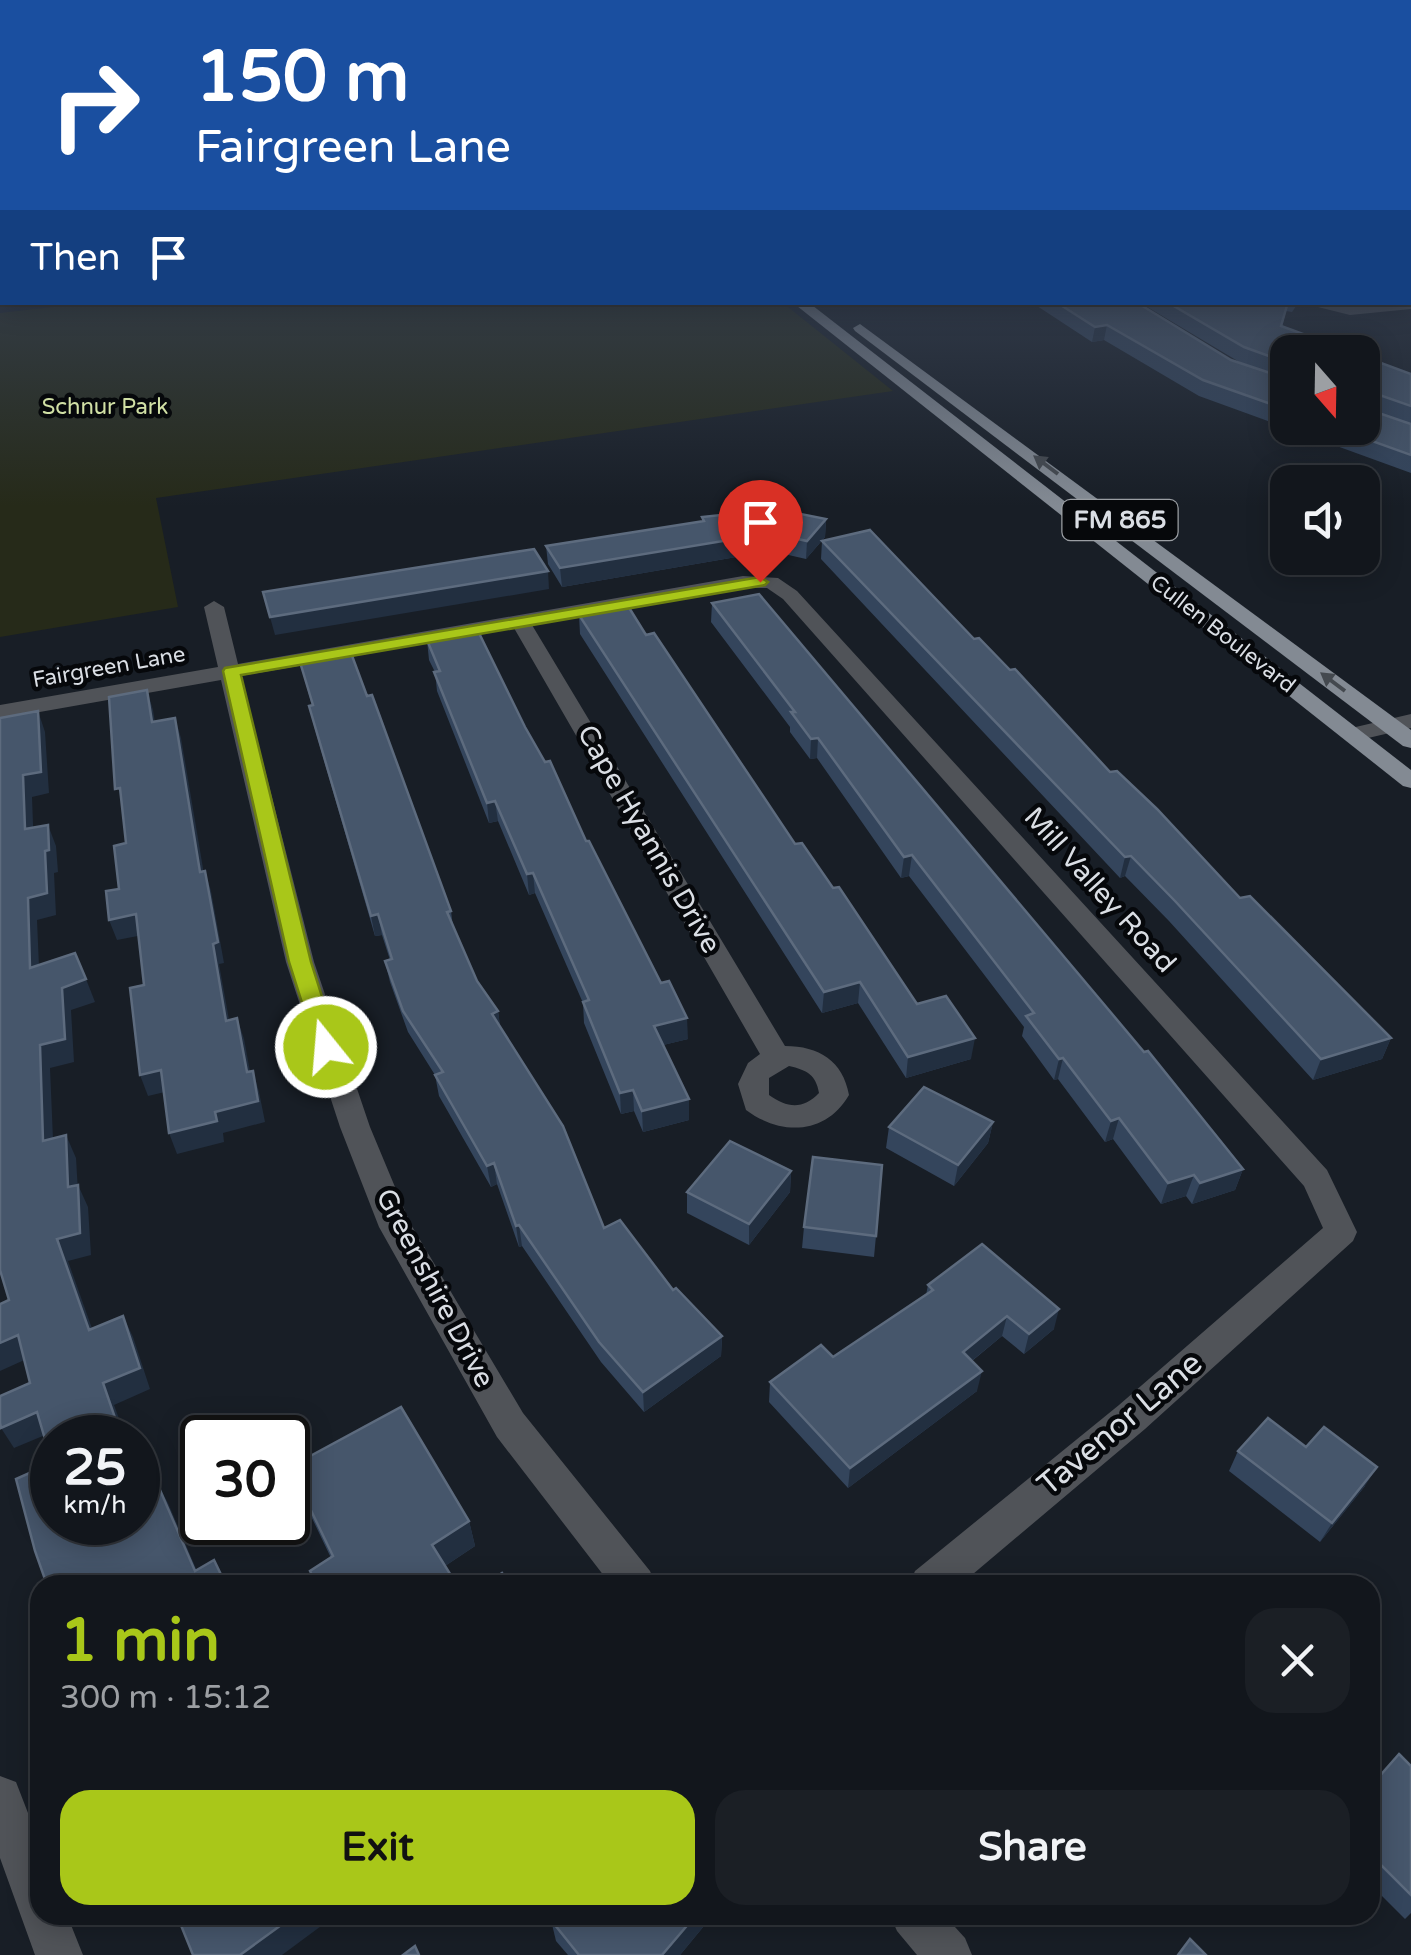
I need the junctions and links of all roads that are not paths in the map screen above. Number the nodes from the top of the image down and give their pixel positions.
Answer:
1 (827, 324) edge
2 (857, 324) edge
3 (927, 377) junction
4 (900, 382) junction
5 (1116, 518) junction
6 (1081, 524) junction
7 (760, 582) joint
8 (214, 606) dead end
9 (520, 621) junction
10 (232, 671) junction
11 (0, 712) edge
12 (1401, 723) edge
13 (1352, 735) junction
14 (1411, 741) edge
15 (1411, 781) edge
16 (777, 1058) dead end
17 (1308, 1261) joint
18 (628, 1575) edge
19 (941, 1575) edge
20 (0, 1798) edge
21 (30, 1878) edge
22 (48, 1925) edge
23 (922, 1925) edge
24 (60, 1955) edge
25 (948, 1955) edge

1 - 4 main road, Cullen Boulevard / FM 865
2 - 3 main road, Cullen Boulevard / FM 865
3 - 4 main road
5 -> 3 main road, Cullen Boulevard / FM 865
4 - 6 main road, Cullen Boulevard / FM 865
5 - 6 main road
12 -> 5 main road, Cullen Boulevard / FM 865
6 - 13 main road, Cullen Boulevard / FM 865
7 - 9 street, Fairgreen Lane
7 - 17 street, Mill Valley Road
8 - 10 street, Greenshire Drive
9 - 10 street, Fairgreen Lane
9 - 16 street, Cape Hyannis Drive
10 - 11 street, Fairgreen Lane
10 - 18 street, Greenshire Drive
12 - 13 street
12 - 14 main road, Cullen Boulevard / FM 865
13 - 15 main road, Cullen Boulevard / FM 865
17 - 19 street, Tavenor Lane
20 - 21 street
22 - 24 street
23 - 25 street

